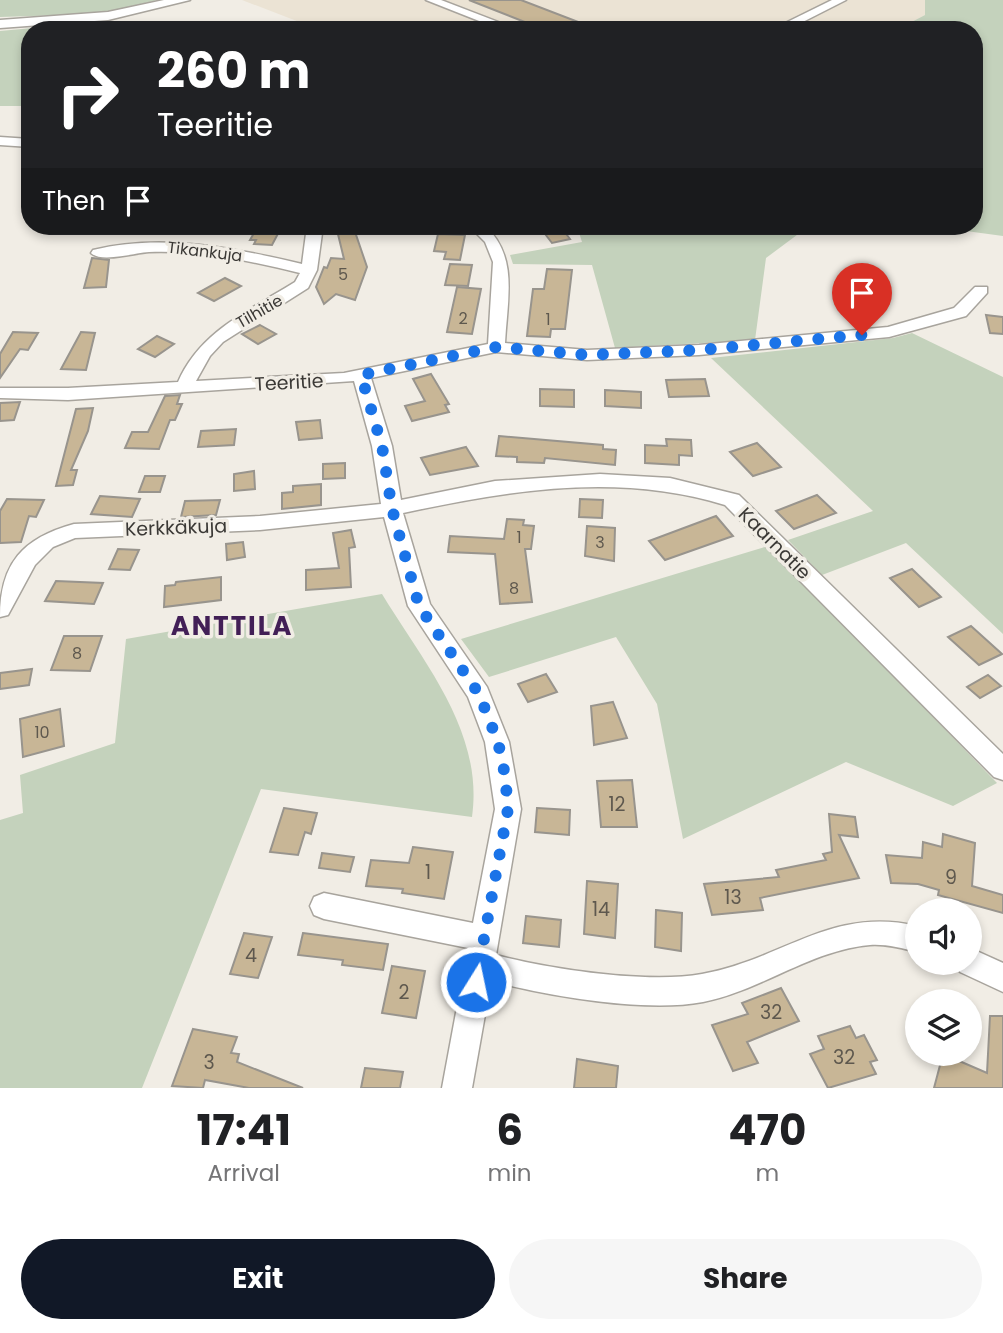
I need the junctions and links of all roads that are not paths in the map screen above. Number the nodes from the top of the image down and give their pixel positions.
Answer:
1 (183, 0) edge
2 (431, 0) edge
3 (841, 0) edge
4 (40, 21) edge
5 (488, 21) edge
6 (796, 21) edge
7 (21, 22) edge
8 (0, 24) edge
9 (0, 141) edge
10 (21, 142) edge
11 (314, 235) edge
12 (486, 235) edge
13 (99, 253) dead end
14 (309, 270) junction
15 (981, 290) dead end
16 (496, 347) junction
17 (361, 375) junction
18 (184, 388) junction
19 (0, 393) edge
20 (392, 509) junction
21 (0, 609) edge
22 (1003, 770) edge
23 (324, 906) dead end
24 (905, 936) edge
25 (482, 951) junction
26 (982, 968) edge
27 (1003, 978) edge
28 (457, 1088) edge

1 - 4 street
2 - 5 street
3 - 6 street
7 - 8 street
9 - 10 street
11 - 14 street
12 - 16 street
13 - 14 street, Tikankuja
14 - 18 street, Tilhitie
15 - 16 street, Teeritie
16 - 17 street, Teeritie
17 - 18 street, Teeritie
17 - 20 street
18 - 19 street, Teeritie
20 - 21 street, Kerkkäkuja
20 - 22 street, Kaarnatie
20 - 25 street
23 - 25 street
24 - 25 street
25 - 28 street
26 - 27 street

